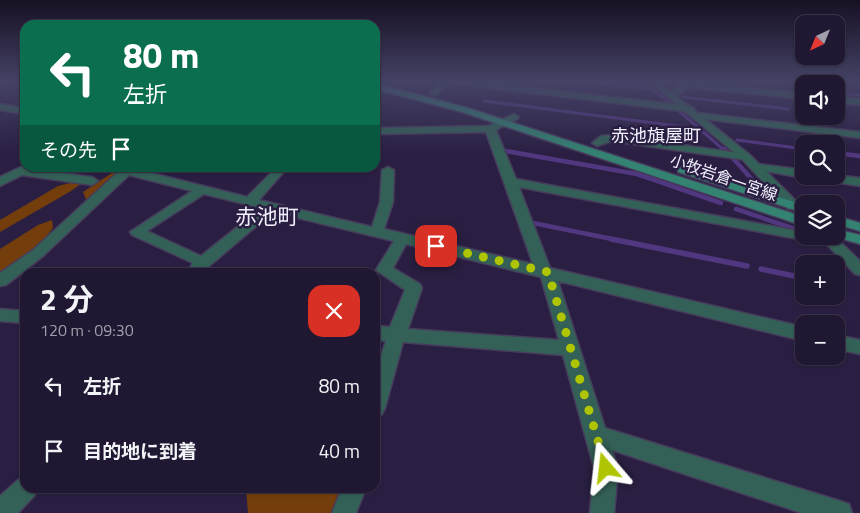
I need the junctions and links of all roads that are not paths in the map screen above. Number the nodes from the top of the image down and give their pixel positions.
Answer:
1 (456, 106) edge
2 (470, 106) edge
3 (664, 106) edge
4 (686, 106) edge
5 (0, 107) edge
6 (690, 109) junction
7 (20, 110) edge
8 (699, 116) junction
9 (509, 120) junction
10 (490, 129) junction
11 (380, 131) edge
12 (860, 135) edge
13 (597, 143) junction
14 (746, 156) junction
15 (758, 167) junction
16 (388, 170) dead end
17 (0, 171) edge
18 (20, 171) edge
19 (27, 172) edge
20 (121, 172) edge
21 (135, 172) edge
22 (277, 172) edge
23 (795, 173) edge
24 (845, 180) edge
25 (92, 181) dead end
26 (0, 182) edge
27 (511, 182) junction
28 (860, 182) edge
29 (202, 190) junction
30 (251, 200) junction
31 (795, 204) edge
32 (795, 206) edge
33 (272, 207) junction
34 (795, 219) edge
35 (845, 223) edge
36 (860, 227) edge
37 (376, 232) junction
38 (795, 234) edge
39 (845, 238) edge
40 (402, 239) junction
41 (860, 240) edge
42 (838, 245) edge
43 (199, 267) edge
44 (860, 270) edge
45 (545, 272) junction
46 (0, 281) edge
47 (0, 315) edge
48 (20, 317) edge
49 (795, 332) edge
50 (380, 334) edge
51 (396, 336) junction
52 (845, 344) edge
53 (860, 347) edge
54 (570, 348) junction
55 (380, 391) edge
56 (596, 435) junction
57 (21, 493) edge
58 (352, 493) edge
59 (0, 513) edge
60 (344, 513) edge
61 (602, 513) edge
62 (840, 513) edge

1 - 9 main road, 小牧岩倉一宮線
2 - 9 main road, 小牧岩倉一宮線
3 - 6 street
4 - 6 street
5 - 7 street
6 - 8 street
8 - 12 street
8 - 14 street
9 - 10 street
9 - 13 main road, 小牧岩倉一宮線
9 - 34 main road, 小牧岩倉一宮線
10 - 11 street
10 - 27 street
13 - 14 street
13 - 32 main road, 小牧岩倉一宮線
14 - 15 street
15 - 23 street
15 - 31 street
16 - 37 street
17 - 18 street
18 - 26 street
19 - 25 street
20 - 46 street
21 - 29 street
22 - 30 street
24 - 28 street
27 - 38 street
27 - 45 street
29 - 30 street
29 - 43 street
30 - 33 street
33 - 37 street
33 - 43 street
35 - 36 main road
37 - 40 street
39 - 41 main road
40 - 45 street
40 - 51 street
42 - 44 street
45 - 49 street
45 - 54 street
47 - 48 street
50 - 51 street
51 - 54 street
51 - 55 street
52 - 53 street
54 - 56 street
56 - 61 street
56 - 62 street
57 - 59 street
58 - 60 street

